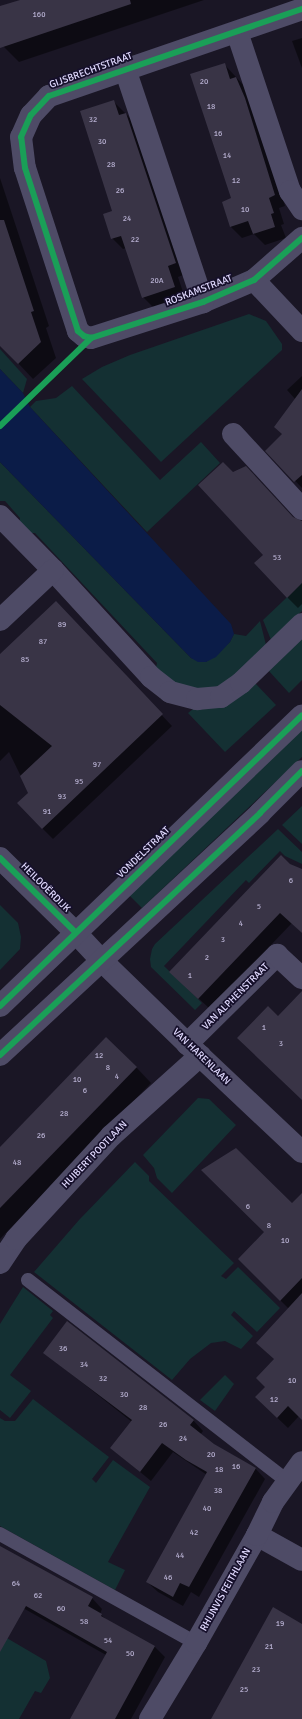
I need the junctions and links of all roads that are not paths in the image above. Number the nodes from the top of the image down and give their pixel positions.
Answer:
1 (302, 9) edge
2 (237, 32) junction
3 (125, 69) junction
4 (302, 209) edge
5 (302, 238) edge
6 (254, 280) junction
7 (204, 302) junction
8 (302, 331) edge
9 (91, 338) joint
10 (232, 434) dead end
11 (302, 509) edge
12 (0, 516) edge
13 (52, 570) junction
14 (0, 620) edge
15 (302, 624) edge
16 (302, 715) edge
17 (302, 771) edge
18 (0, 858) edge
19 (75, 932) junction
20 (102, 960) junction
21 (302, 978) edge
22 (0, 1006) edge
23 (194, 1050) junction
24 (0, 1055) edge
25 (302, 1152) edge
26 (0, 1263) edge
27 (28, 1280) dead end
28 (302, 1462) edge
29 (288, 1482) junction
30 (0, 1534) edge
31 (257, 1535) junction
32 (302, 1560) edge
33 (196, 1643) junction
34 (150, 1719) edge

1 - 2 street, GIJSBRECHTSTRAAT
2 - 3 street, GIJSBRECHTSTRAAT
2 - 4 street
3 - 7 street, ROSKAMSTRAAT
3 - 9 street, GIJSBRECHTSTRAAT
5 - 6 street, ROSKAMSTRAAT
6 - 7 street, ROSKAMSTRAAT
6 - 8 street
7 - 9 street, ROSKAMSTRAAT
10 - 11 street
12 - 13 street
13 - 14 street
13 - 15 street
16 - 19 street, VONDELSTRAAT
17 - 20 street
18 - 19 street, HEILOOËRDIJK
19 - 20 street, HEILOOËRDIJK
19 - 22 street, VONDELSTRAAT
20 - 23 street, VAN HARENLAAN
20 - 24 street
21 - 23 street, VAN ALPHENSTRAAT
23 - 25 street, VAN HARENLAAN
23 - 26 street, HUIBERT POOTLAAN
27 - 29 lane
28 - 29 street, RHIJNVIS FEITHLAAN
29 - 31 street, RHIJNVIS FEITHLAAN
30 - 33 lane
31 - 32 street
31 - 33 street, RHIJNVIS FEITHLAAN
33 - 34 street, RHIJNVIS FEITHLAAN

